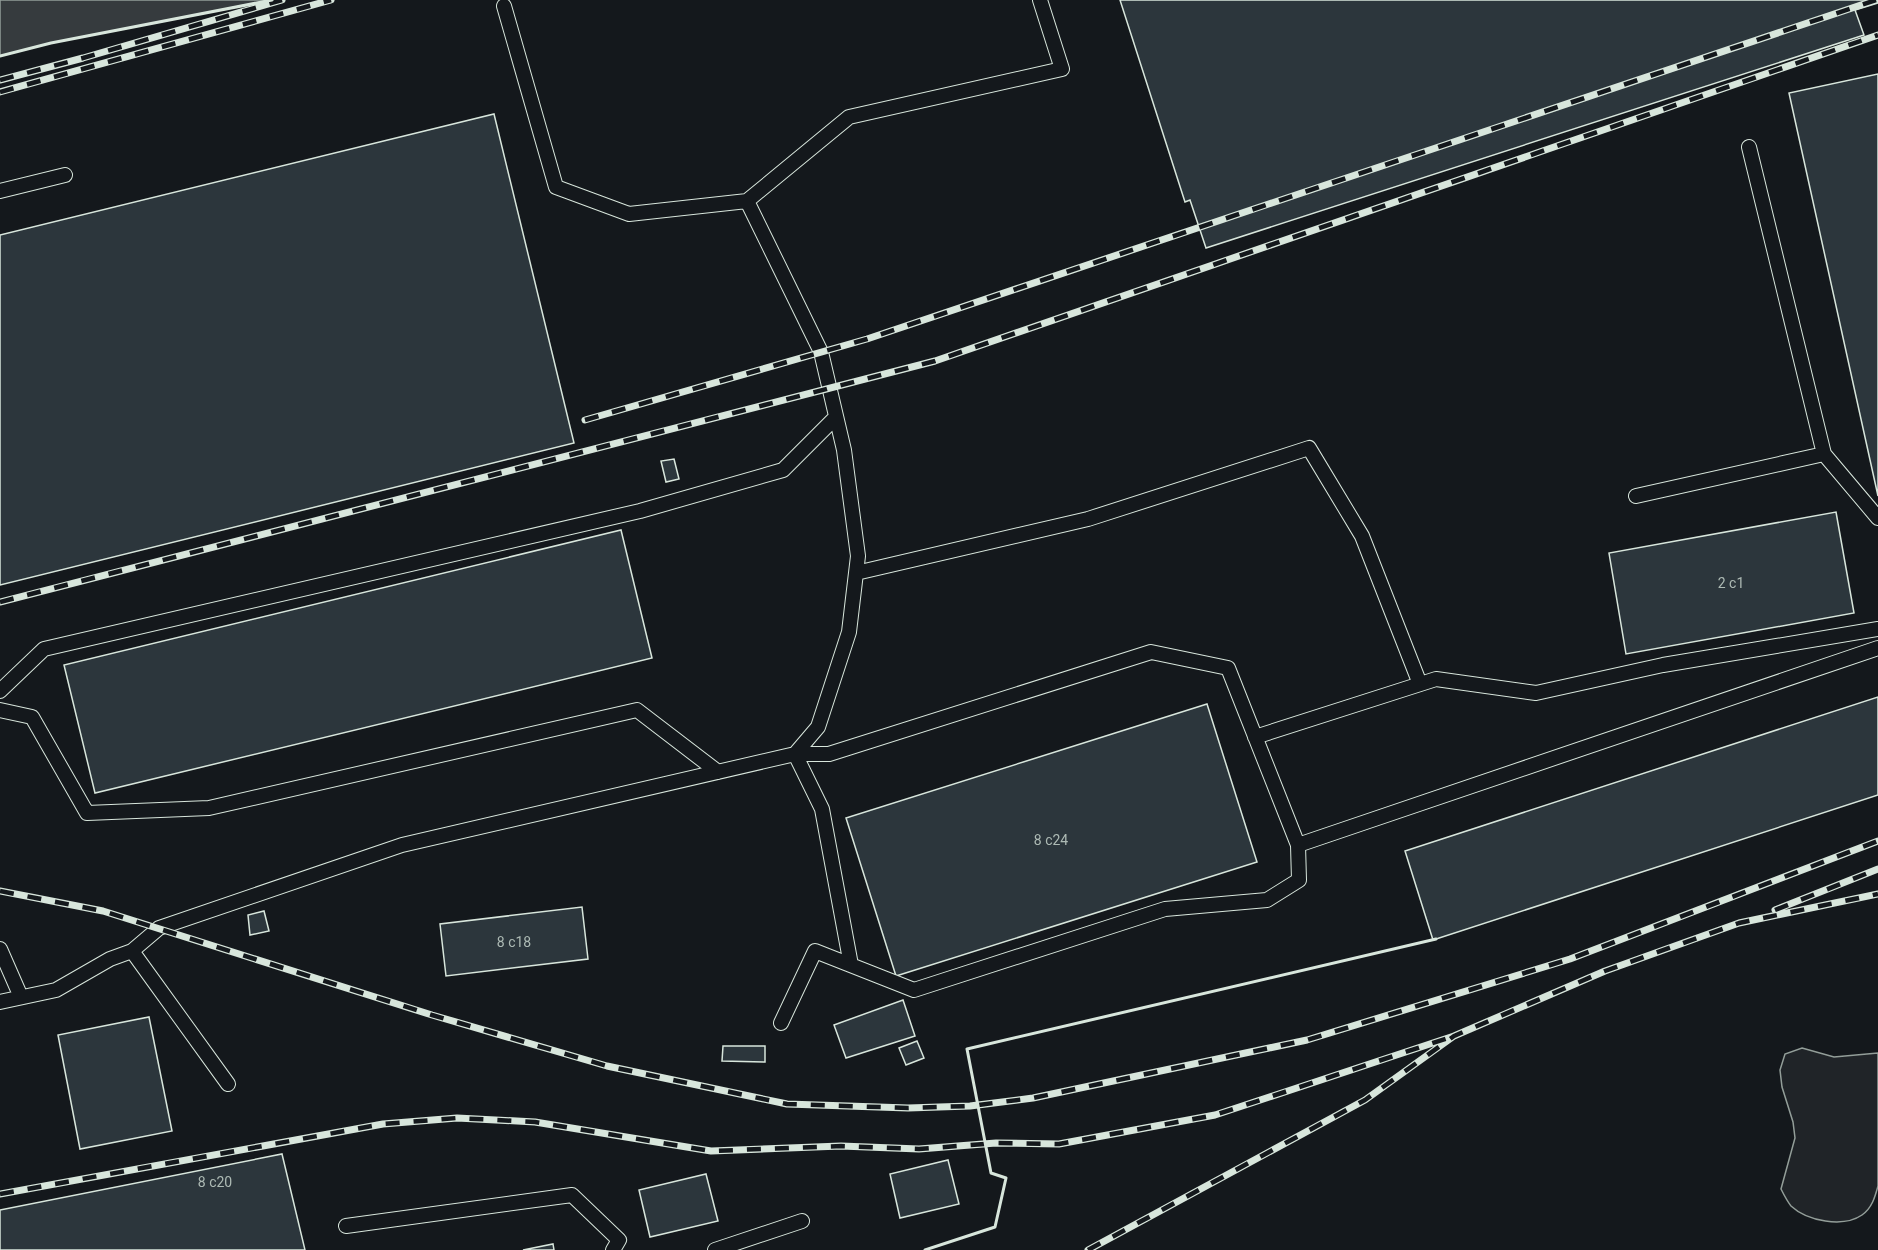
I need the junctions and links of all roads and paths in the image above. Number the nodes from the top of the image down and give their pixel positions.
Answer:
1 (1040, 0) edge
2 (504, 6) dead end
3 (1749, 147) dead end
4 (65, 175) dead end
5 (0, 191) edge
6 (747, 201) junction
7 (836, 417) junction
8 (1824, 454) junction
9 (1636, 496) dead end
10 (1878, 518) edge
11 (856, 573) junction
12 (1878, 629) edge
13 (1878, 648) edge
14 (1420, 684) junction
15 (0, 691) edge
16 (0, 710) edge
17 (1255, 737) junction
18 (795, 754) junction
19 (718, 772) junction
20 (1298, 845) junction
21 (0, 949) edge
22 (132, 951) junction
23 (851, 965) junction
24 (21, 997) junction
25 (0, 1002) edge
26 (781, 1023) dead end
27 (228, 1084) dead end
28 (802, 1221) dead end
29 (346, 1226) dead end
30 (613, 1250) edge
31 (715, 1250) edge

1 - 6 lane
2 - 6 lane
3 - 8 lane
4 - 5 lane
6 - 7 lane
7 - 11 lane
7 - 15 lane
8 - 9 lane
8 - 10 lane
11 - 14 lane
11 - 18 lane
12 - 14 lane
13 - 20 lane
14 - 17 lane
16 - 19 lane
17 - 18 lane
17 - 20 lane
18 - 19 lane
18 - 23 lane
19 - 22 lane
20 - 23 lane
21 - 24 lane
22 - 24 lane
22 - 27 lane
23 - 26 lane
24 - 25 lane
28 - 31 lane
29 - 30 lane

